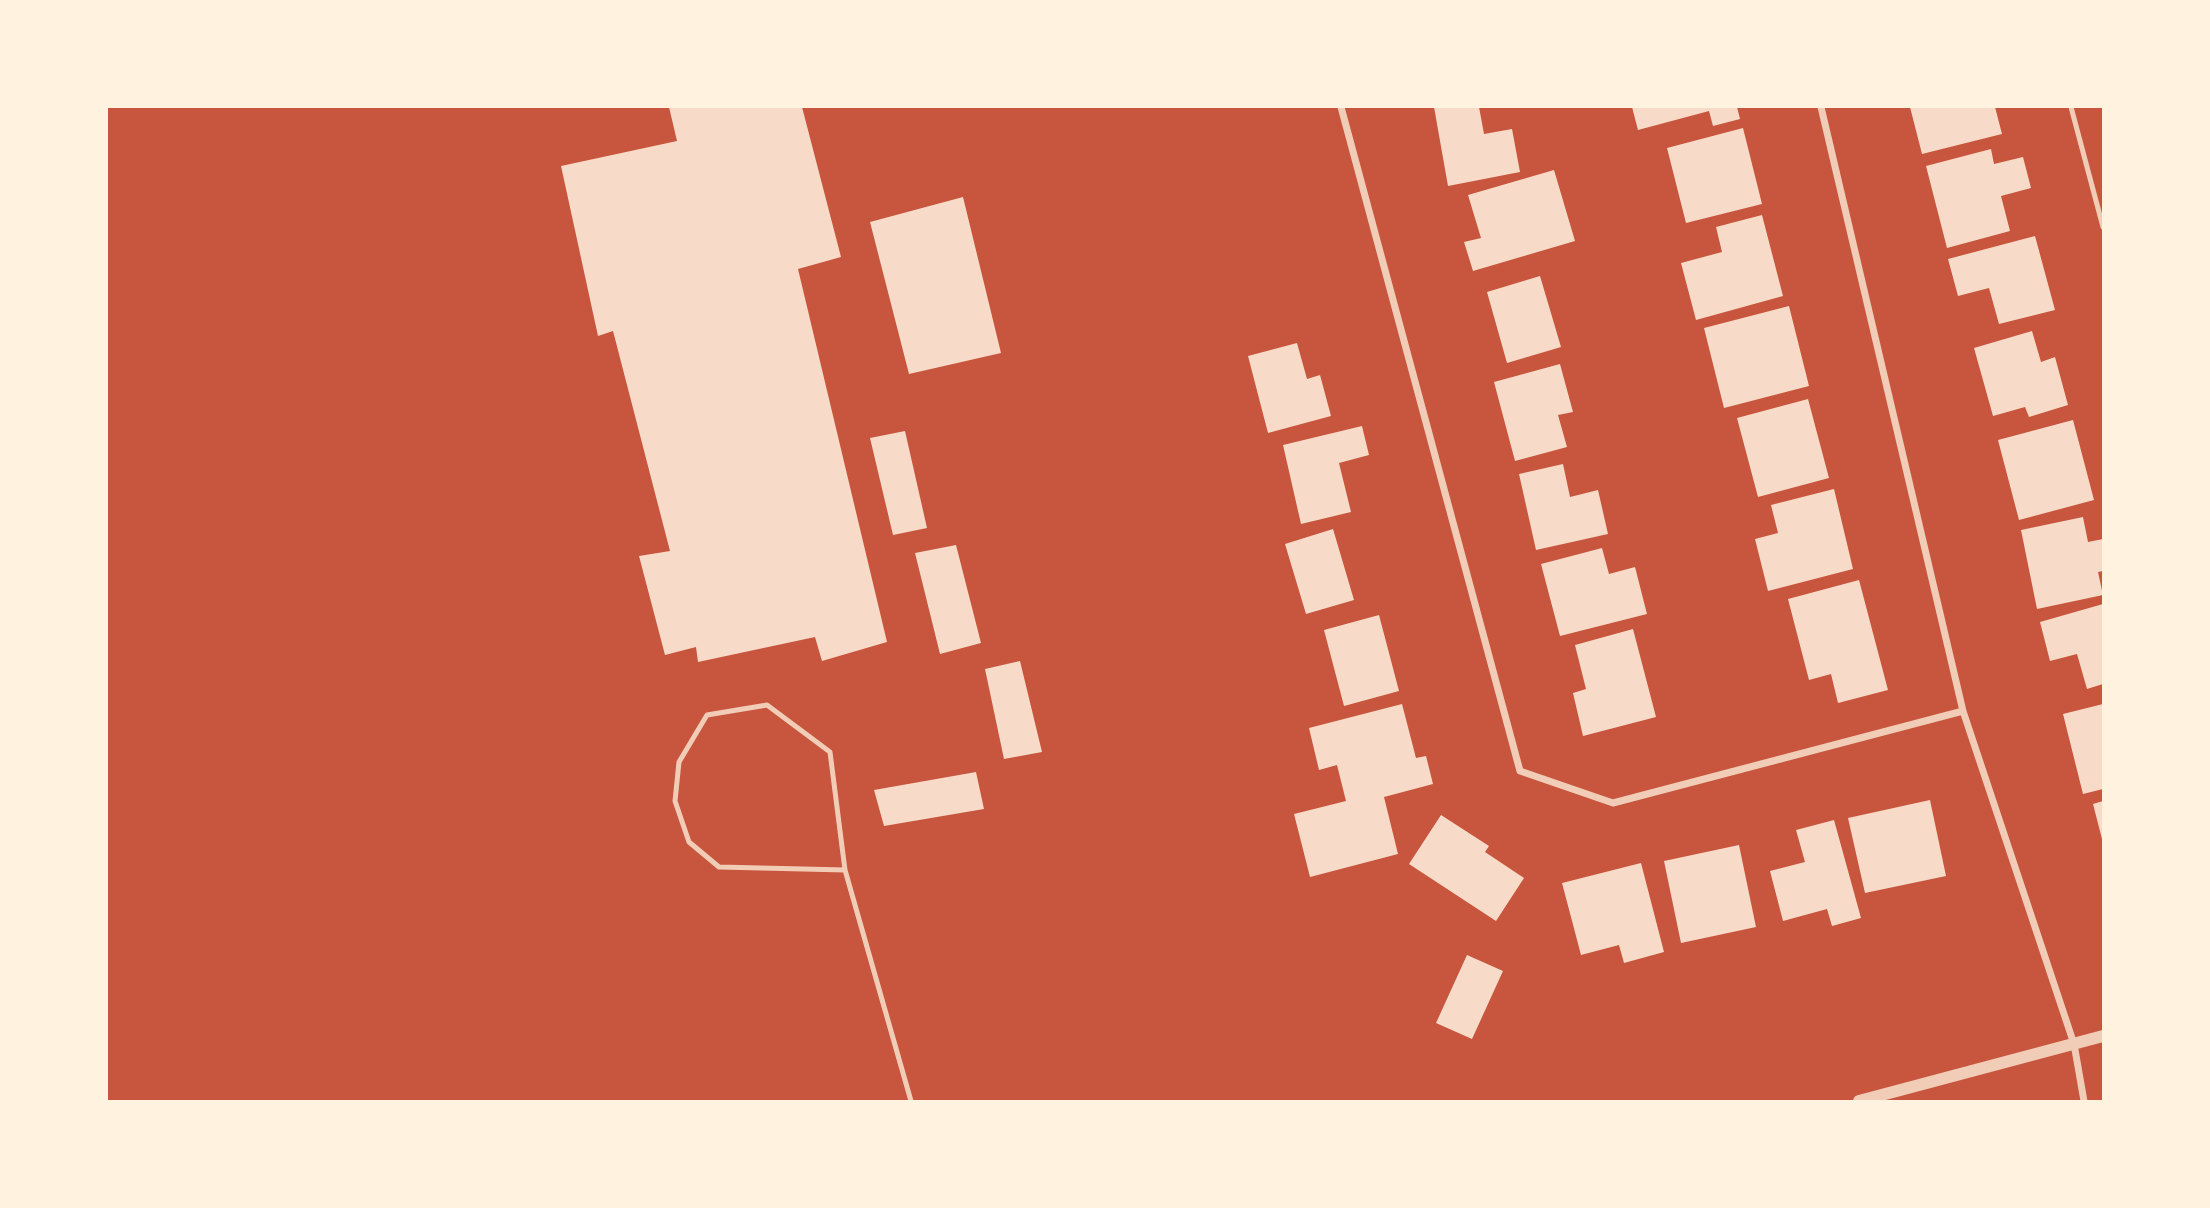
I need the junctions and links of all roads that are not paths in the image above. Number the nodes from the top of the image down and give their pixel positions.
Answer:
1 (1341, 107) edge
2 (1821, 107) edge
3 (2071, 107) edge
4 (2103, 227) edge
5 (1963, 711) junction
6 (845, 870) junction
7 (2103, 1036) edge
8 (2074, 1044) junction
9 (911, 1101) edge
10 (1859, 1101) edge
11 (2084, 1101) edge

1 - 5 street
2 - 5 street
3 - 4 lane
5 - 8 street
6 - 6 lane
6 - 9 lane
7 - 8 street
8 - 10 street
8 - 11 street

